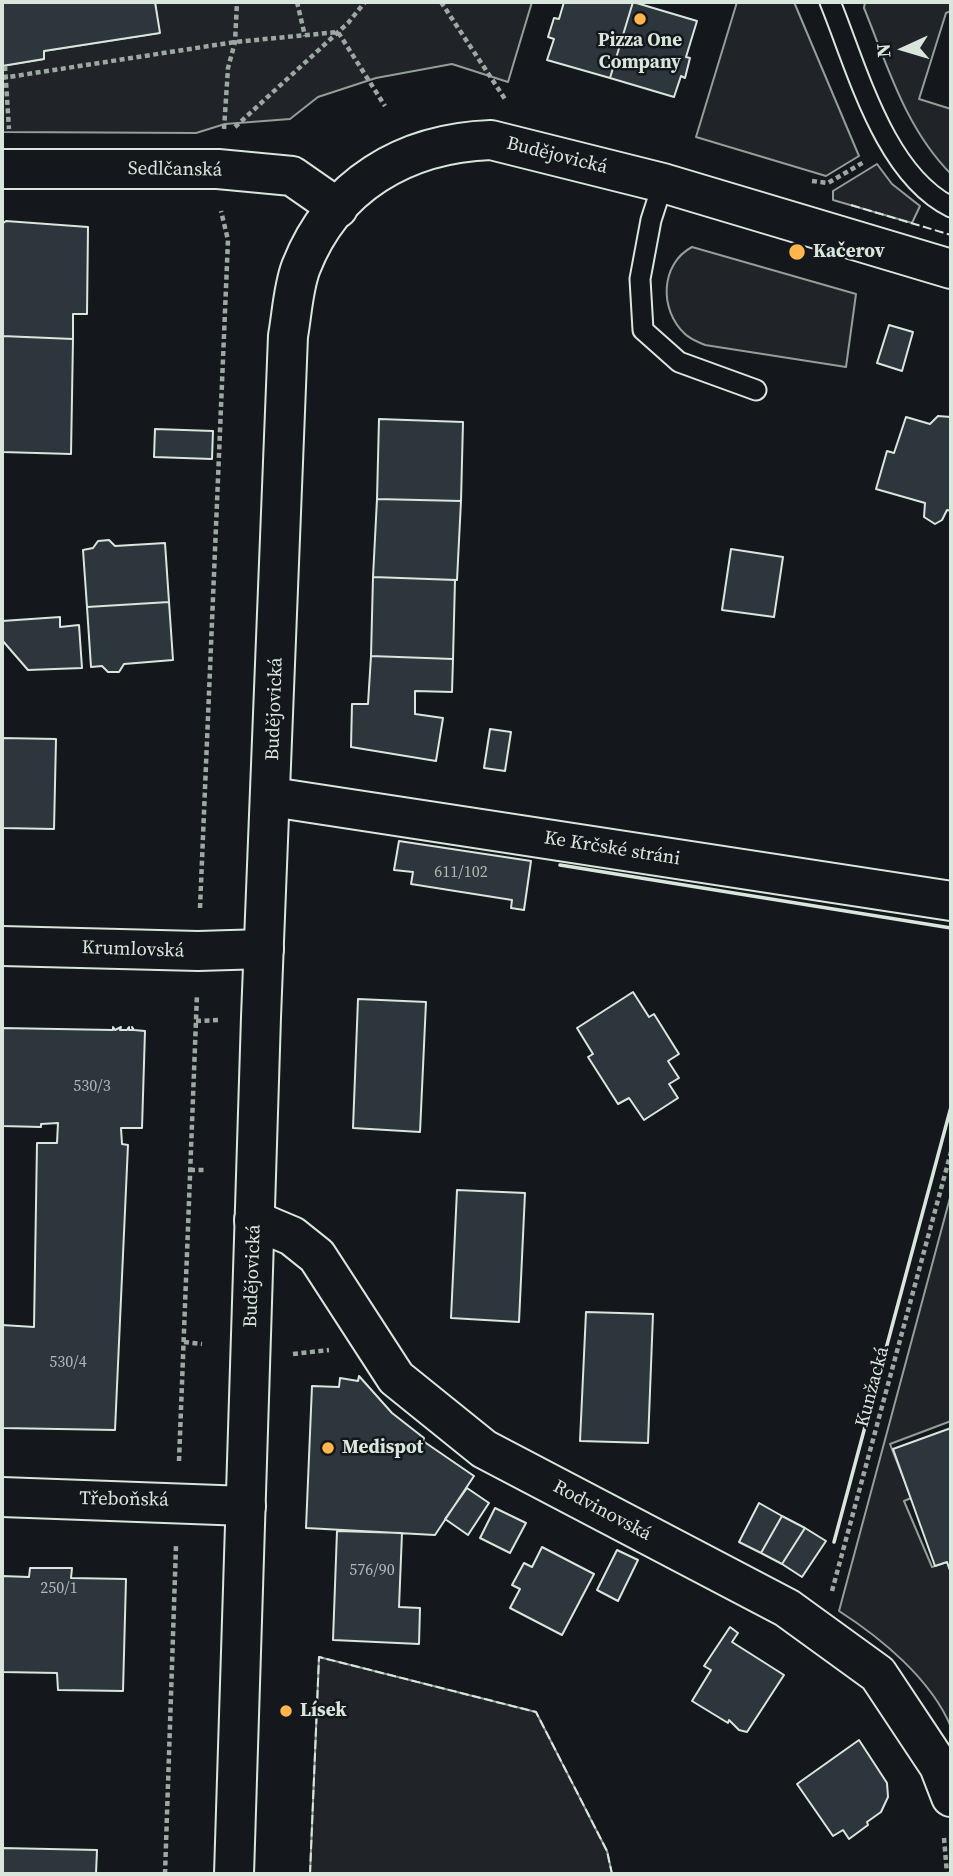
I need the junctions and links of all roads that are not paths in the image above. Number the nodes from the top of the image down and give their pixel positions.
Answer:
1 (830, 2) edge
2 (2, 169) edge
3 (663, 183) junction
4 (951, 207) edge
5 (338, 208) junction
6 (951, 269) edge
7 (756, 390) dead end
8 (272, 797) junction
9 (951, 901) edge
10 (2, 946) edge
11 (264, 949) junction
12 (254, 1220) junction
13 (2, 1497) edge
14 (246, 1506) junction
15 (951, 1797) edge
16 (234, 1874) edge

1 - 4 lane
2 - 5 street, Sedlčanská
3 - 5 street, Budějovická
3 - 6 street, Budějovická
3 - 7 lane
5 - 8 street, Budějovická
8 - 9 street, Ke Krčské stráni
8 - 11 street, Budějovická
10 - 11 street, Krumlovská
11 - 12 street, Budějovická
12 - 14 street, Budějovická
12 - 15 street, Rodvinovská
13 - 14 street, Třeboňská
14 - 16 street, Budějovická

